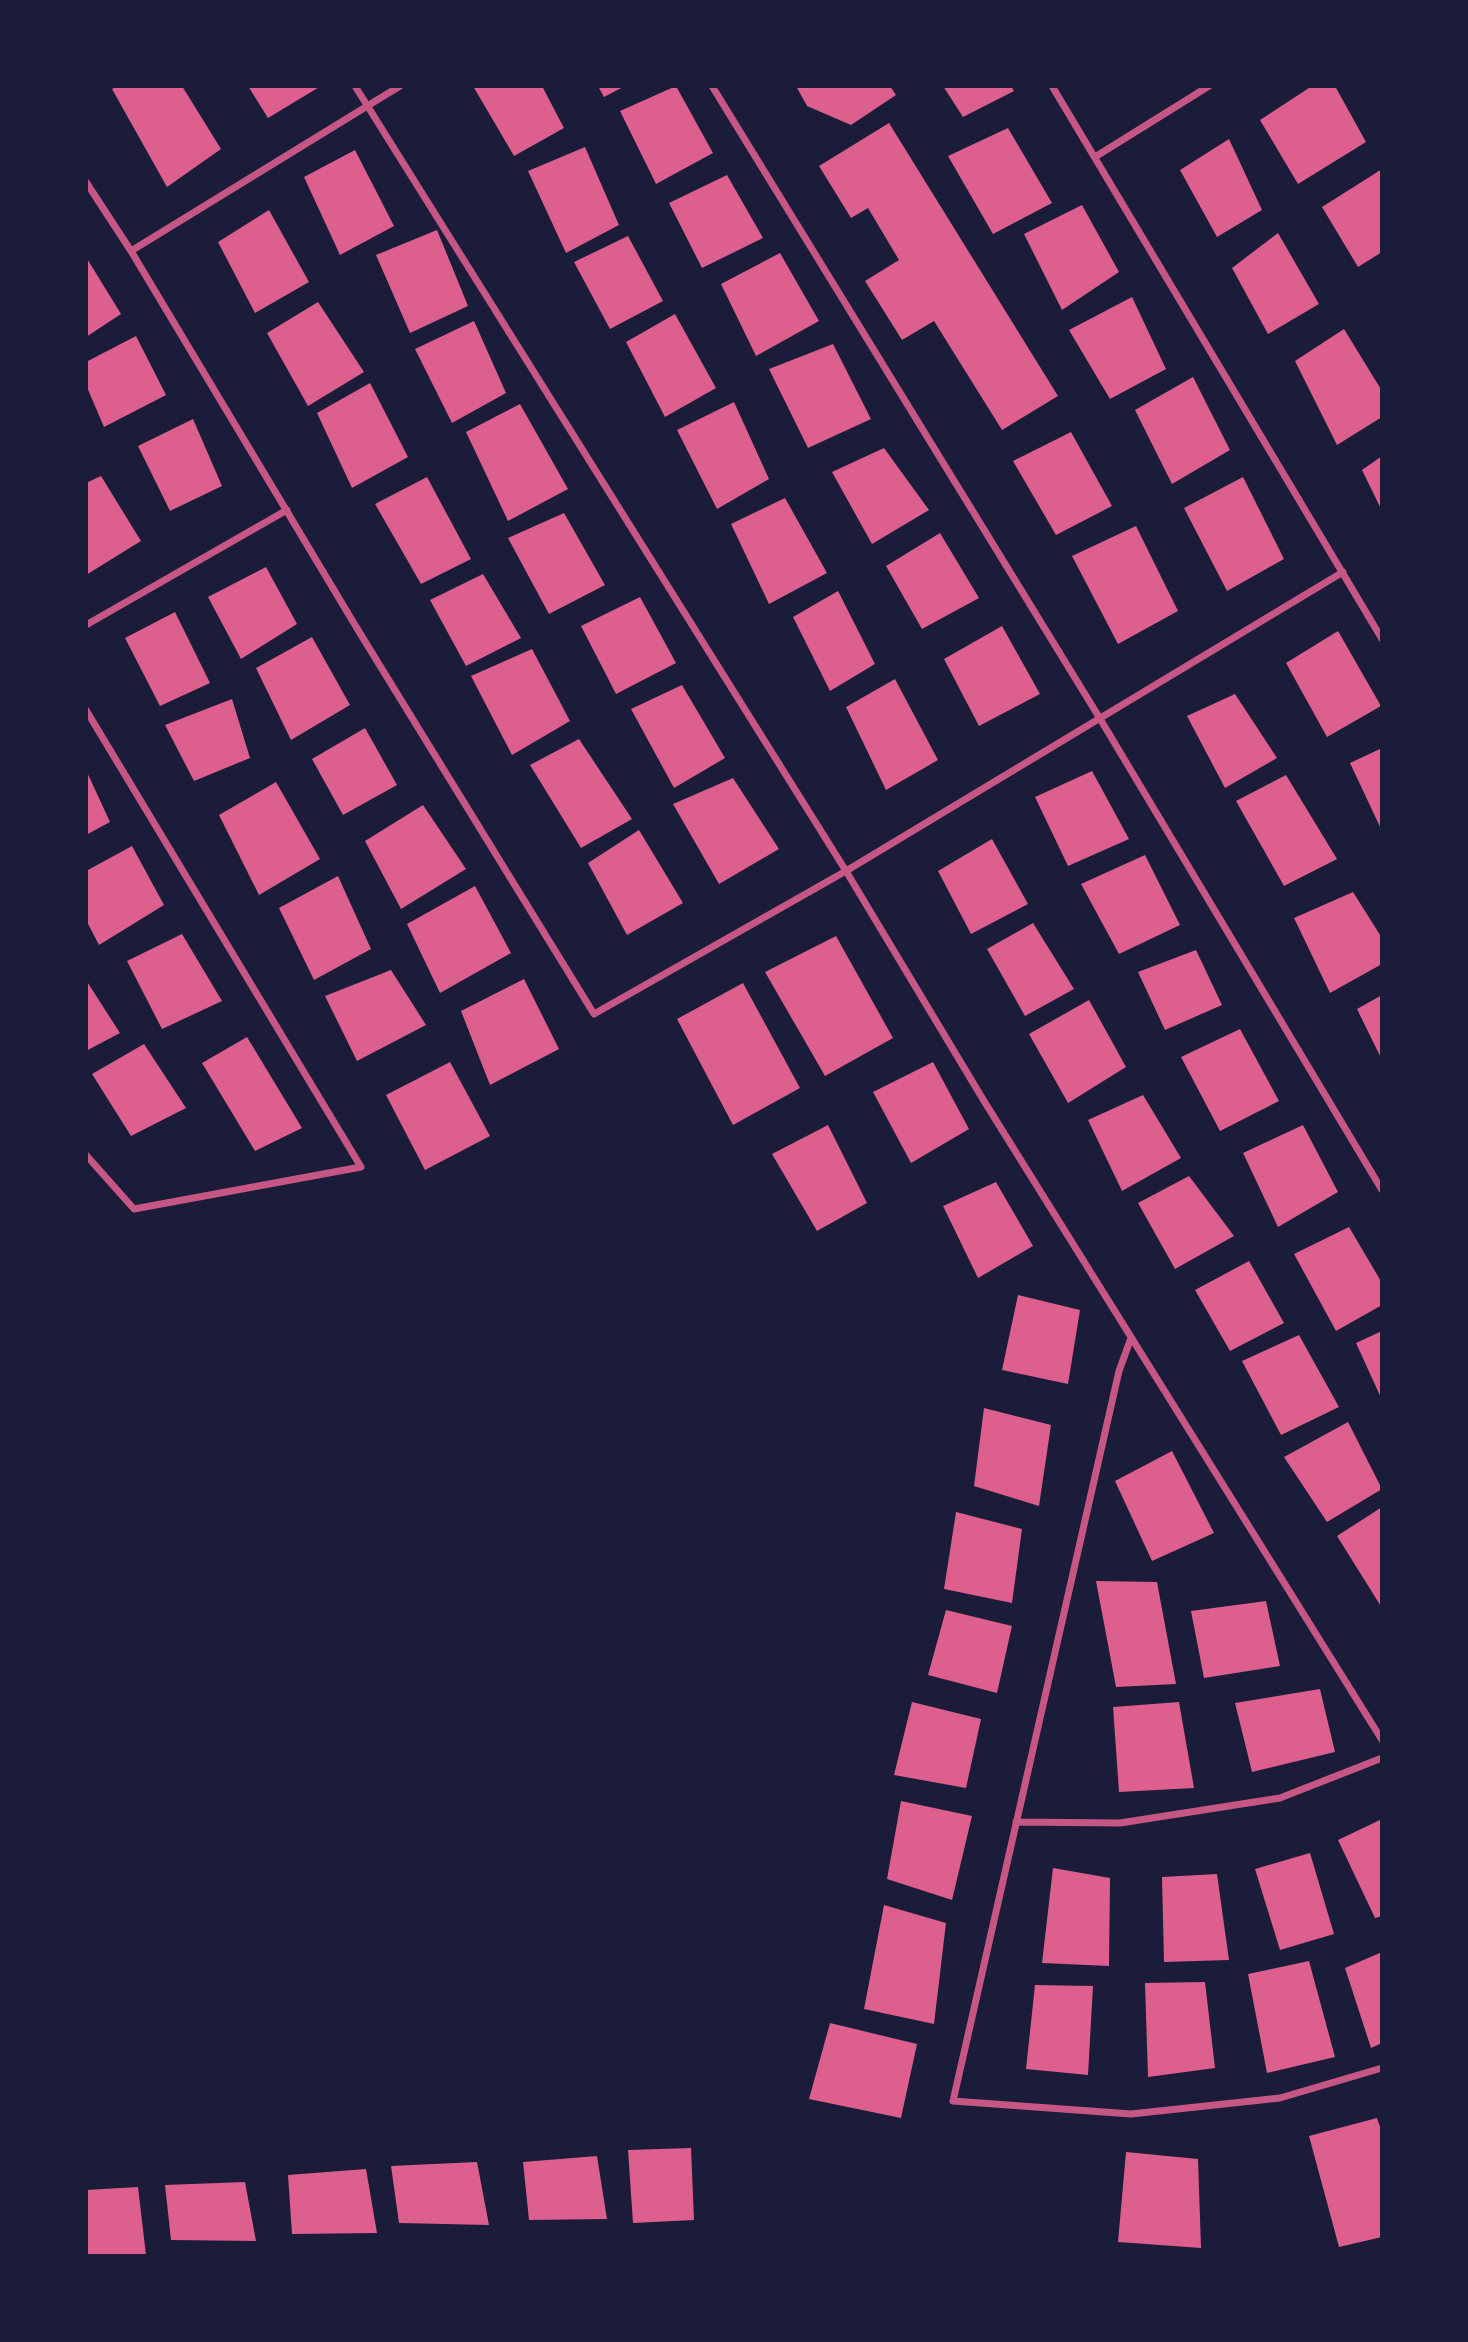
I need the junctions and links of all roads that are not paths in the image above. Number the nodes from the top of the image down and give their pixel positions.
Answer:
1 (355, 86) edge
2 (400, 86) edge
3 (712, 86) edge
4 (1052, 86) edge
5 (1209, 86) edge
6 (368, 106) junction
7 (1095, 157) junction
8 (86, 182) edge
9 (131, 251) junction
10 (287, 510) junction
11 (1343, 572) junction
12 (86, 625) edge
13 (1382, 639) edge
14 (86, 710) edge
15 (1099, 717) junction
16 (846, 871) junction
17 (86, 1155) edge
18 (1382, 1190) edge
19 (1131, 1338) junction
20 (1382, 1740) edge
21 (1382, 1758) edge
22 (1016, 1822) junction
23 (1382, 2068) edge

1 - 6 street
2 - 6 street
3 - 15 street
4 - 7 street
5 - 7 street
6 - 9 street
6 - 16 street
7 - 11 street
8 - 9 street
9 - 10 street
10 - 12 street
10 - 16 street
11 - 13 street
11 - 15 street
14 - 17 street
15 - 16 street
15 - 18 street
16 - 19 street
19 - 20 street
19 - 22 street
21 - 22 street
22 - 23 street

